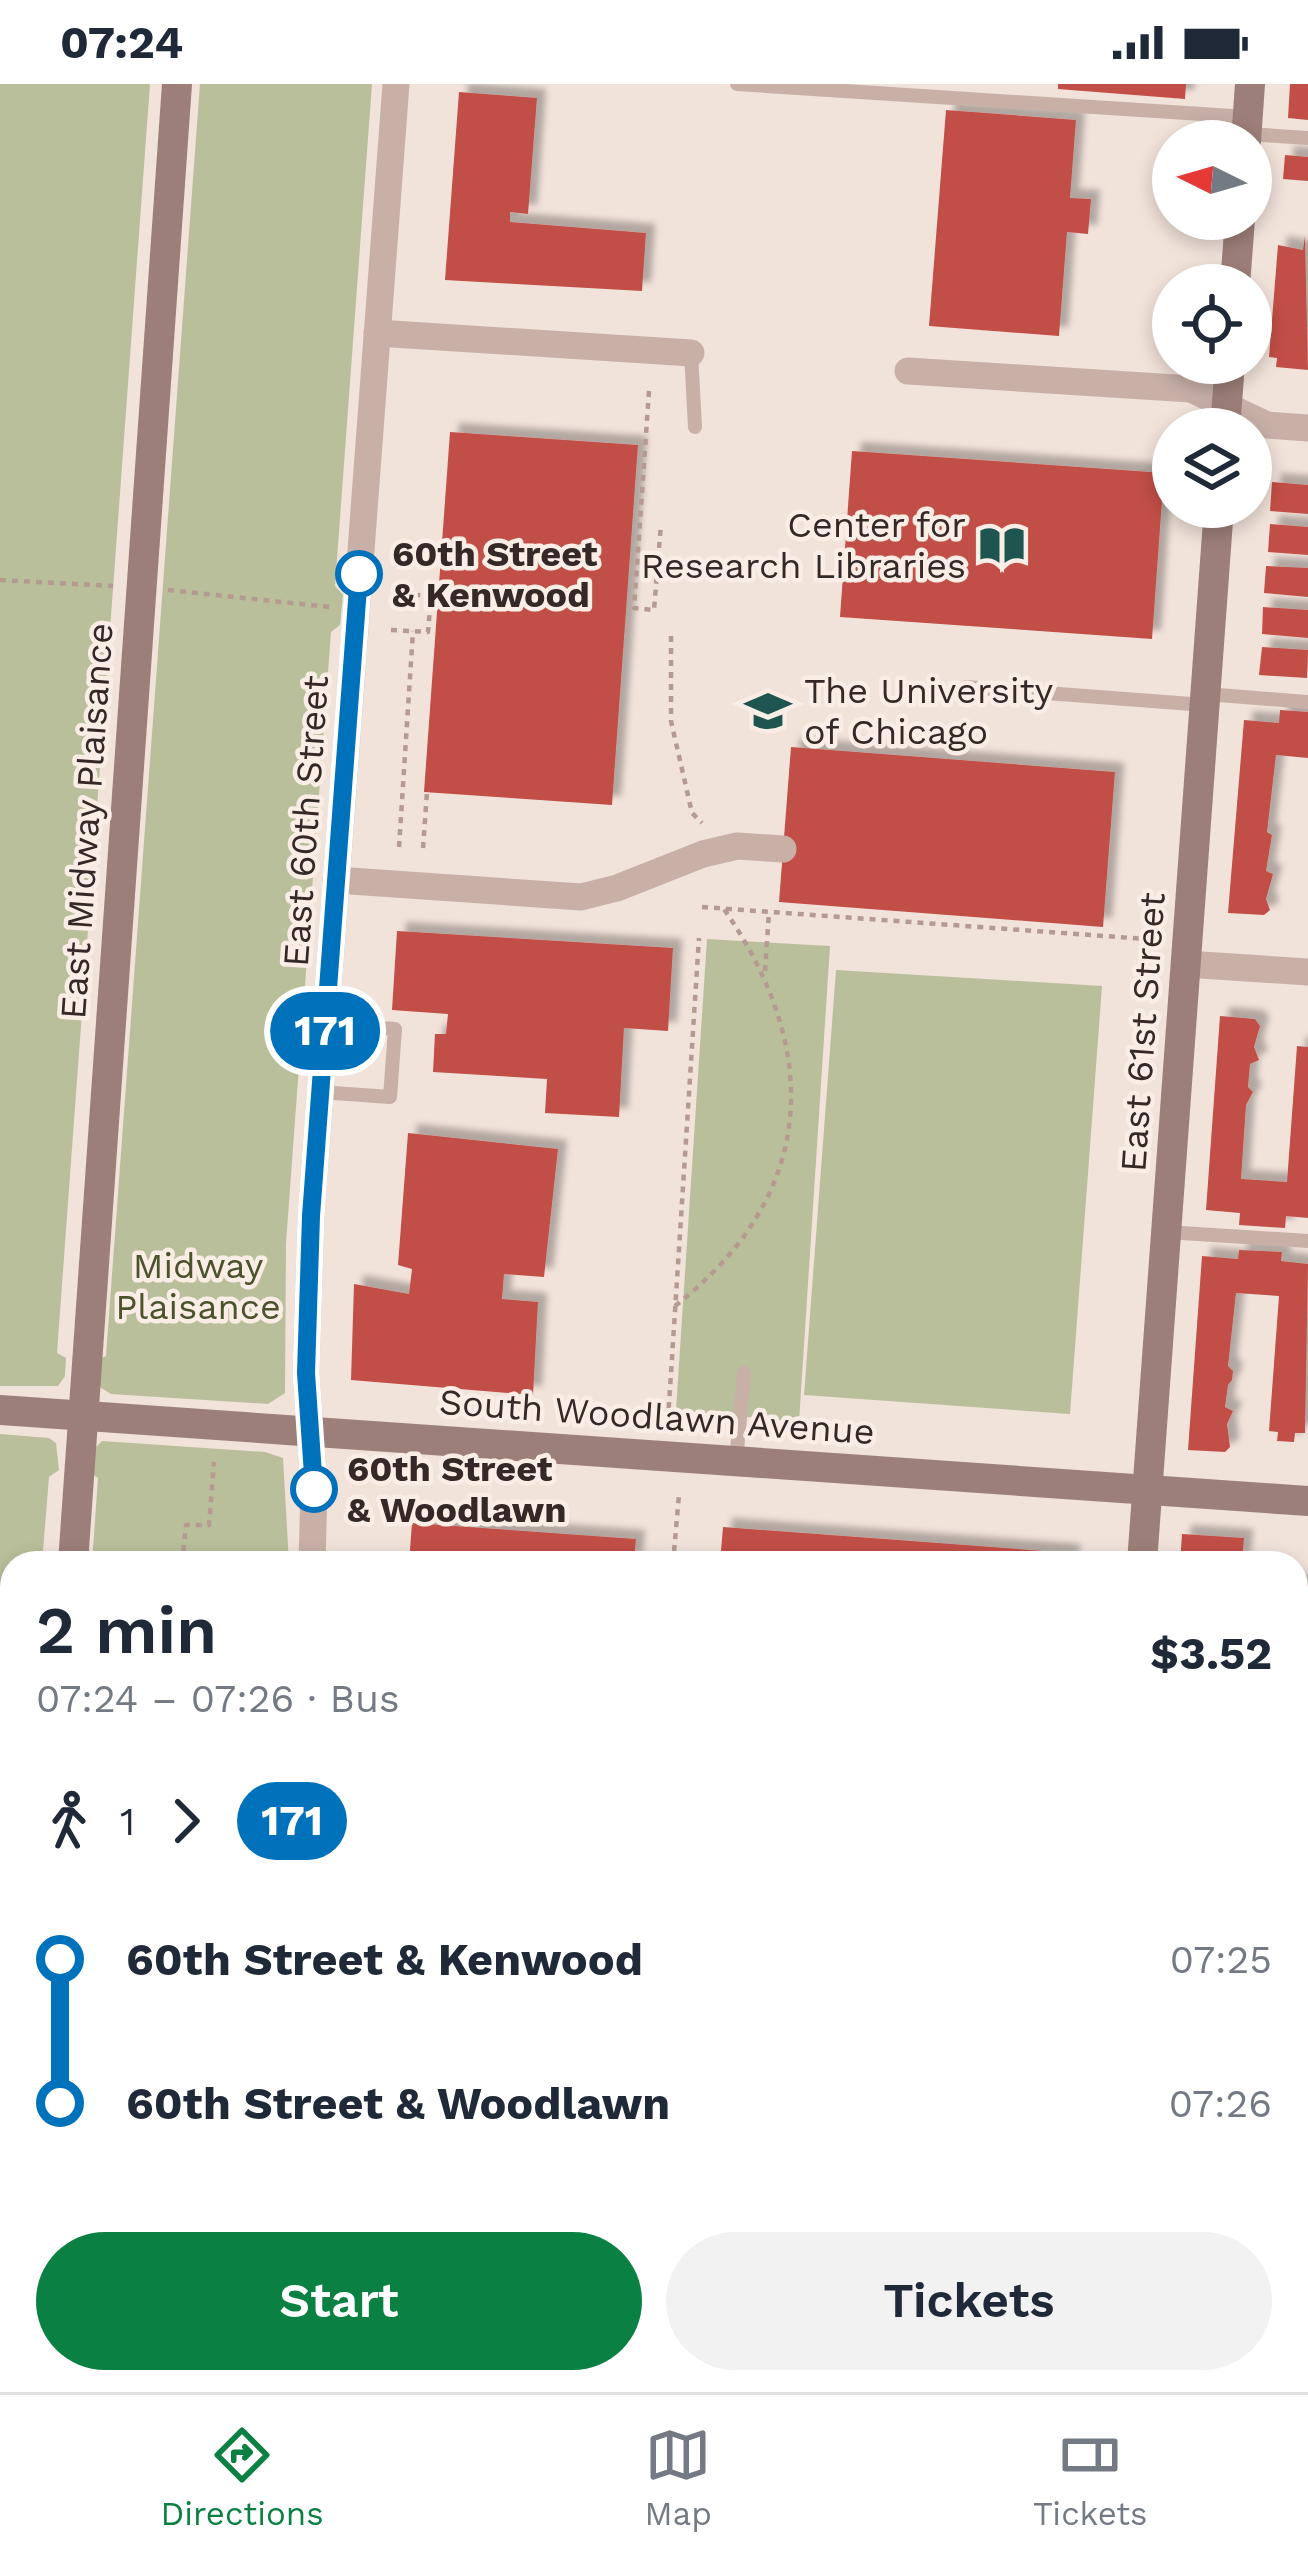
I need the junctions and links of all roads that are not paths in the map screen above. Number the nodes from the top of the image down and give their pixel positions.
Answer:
1 (177, 84) edge
2 (396, 84) edge
3 (737, 84) edge
4 (1250, 84) edge
5 (1248, 120) edge
6 (1152, 122) edge
7 (1272, 134) edge
8 (1308, 138) edge
9 (377, 333) junction
10 (691, 353) joint
11 (908, 371) dead end
12 (1215, 408) edge
13 (1272, 425) edge
14 (694, 427) dead end
15 (1308, 428) edge
16 (1217, 528) edge
17 (966, 687) dead end
18 (1205, 699) junction
19 (1308, 701) edge
20 (783, 849) dead end
21 (336, 880) junction
22 (1186, 964) junction
23 (1308, 972) edge
24 (326, 1024) junction
25 (320, 1092) junction
26 (1166, 1232) junction
27 (1308, 1241) edge
28 (744, 1373) dead end
29 (0, 1410) edge
30 (84, 1415) junction
31 (310, 1431) junction
32 (736, 1461) junction
33 (1148, 1490) junction
34 (1308, 1501) edge
35 (74, 1551) edge
36 (313, 1551) edge
37 (1143, 1551) edge

1 - 30 street, East Midway Plaisance
2 - 9 street, East 60th Street
3 - 6 lane
4 - 5 street
7 - 8 lane
9 - 10 street
9 - 21 street, East 60th Street
10 - 14 lane
11 - 12 street
13 - 15 street
16 - 18 street, East 61st Street
17 - 18 lane
18 - 19 lane
18 - 22 street, East 61st Street
20 - 21 street
21 - 24 street, East 60th Street
22 - 23 street
22 - 26 street, East 61st Street
24 - 25 street, East 60th Street
24 - 25 lane
25 - 31 street, East 60th Street
26 - 27 lane
26 - 33 street, East 61st Street
28 - 32 lane
29 - 30 street, South Woodlawn Avenue
30 - 31 street, South Woodlawn Avenue
30 - 35 street, East Midway Plaisance
31 - 32 street, South Woodlawn Avenue
31 - 36 street, East 60th Street
32 - 33 street, South Woodlawn Avenue
33 - 34 street, South Woodlawn Avenue
33 - 37 street, East 61st Street

